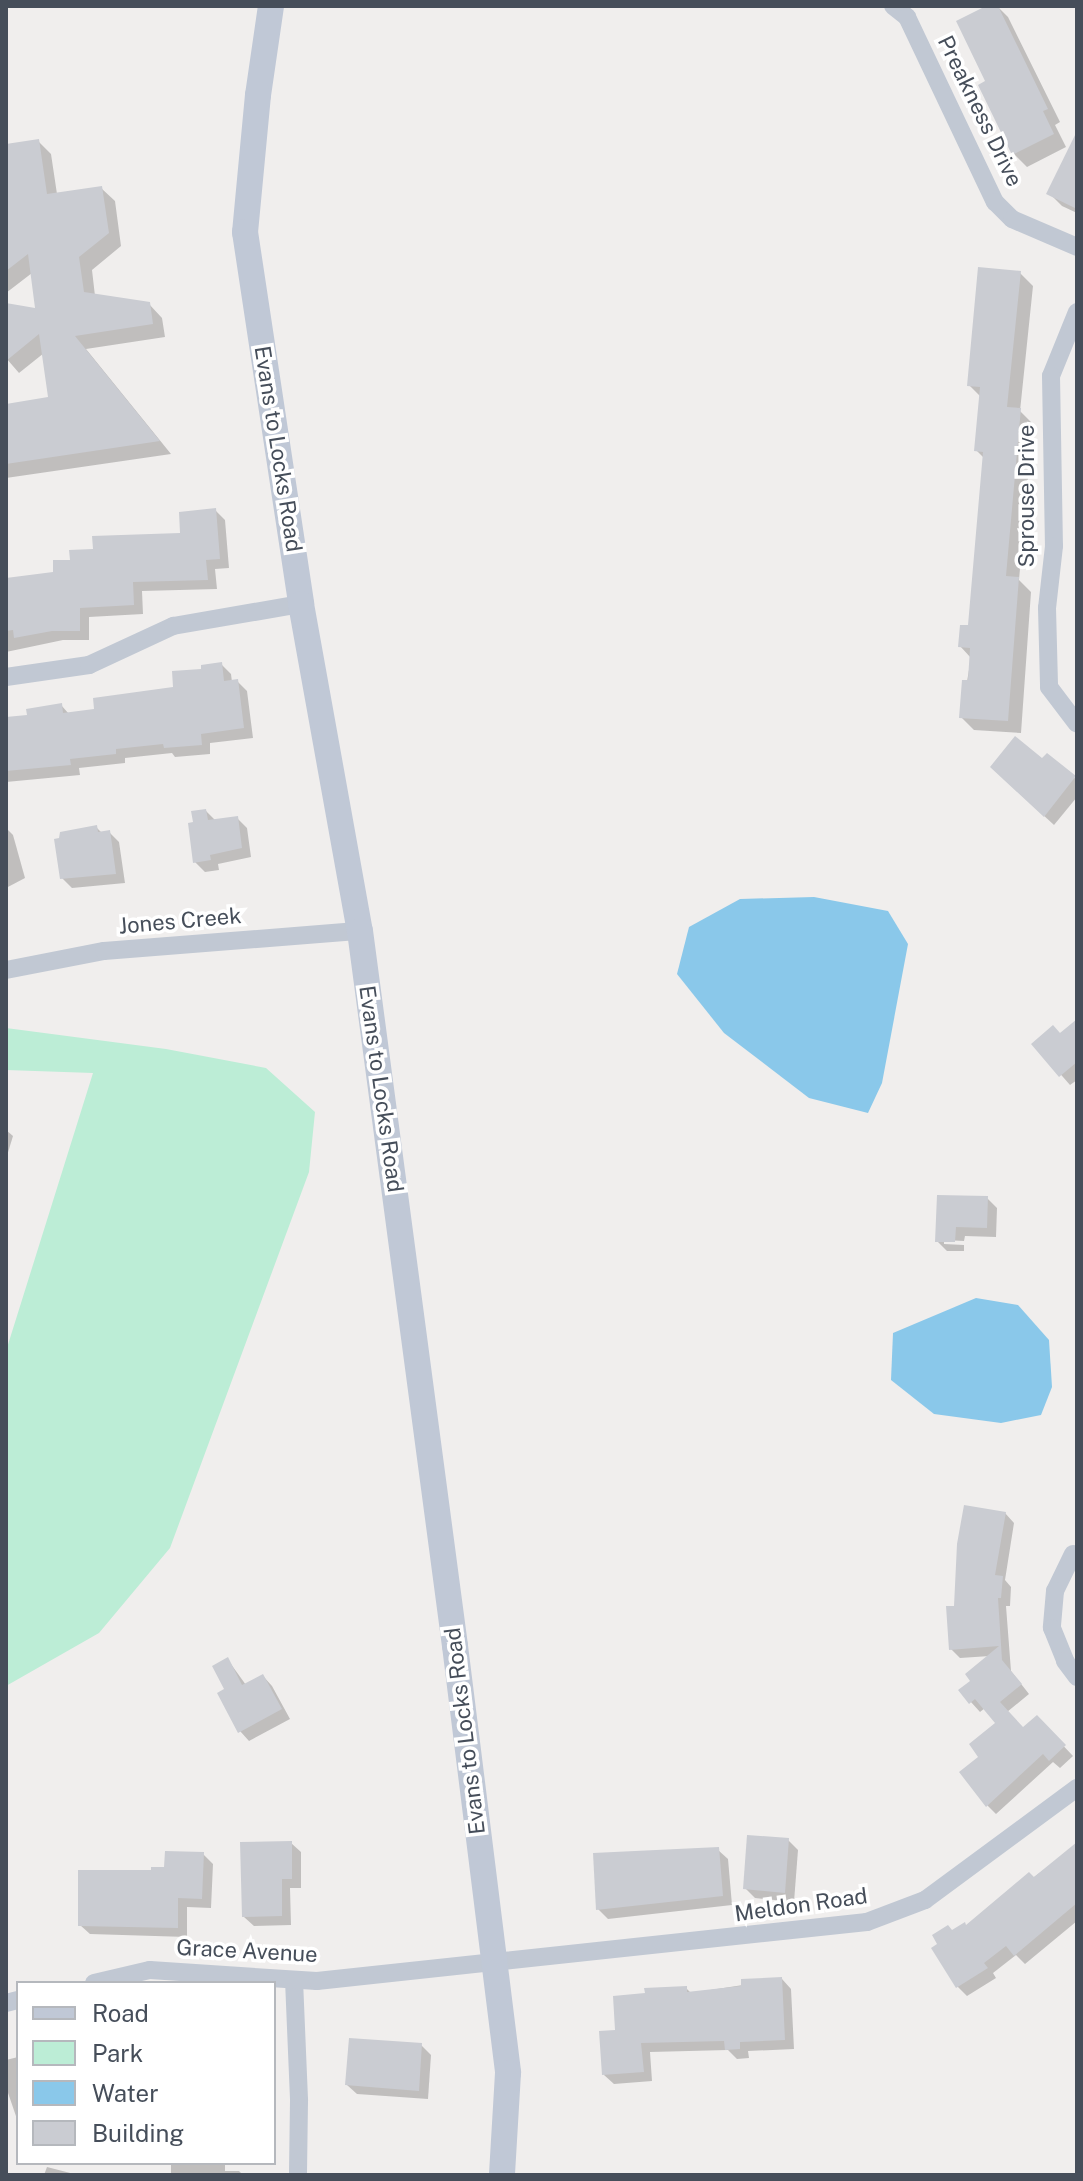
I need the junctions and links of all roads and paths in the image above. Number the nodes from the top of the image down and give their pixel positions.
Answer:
1 (271, 6) edge
2 (893, 6) edge
3 (1077, 247) edge
4 (1077, 312) edge
5 (301, 604) junction
6 (6, 677) edge
7 (1077, 724) edge
8 (360, 931) junction
9 (6, 970) edge
10 (1073, 1554) dead end
11 (1077, 1677) edge
12 (1077, 1788) edge
13 (493, 1961) junction
14 (294, 1980) junction
15 (103, 1981) edge
16 (298, 2175) edge
17 (502, 2175) edge

1 - 5 street, Evans to Locks Road
2 - 3 street, Preakness Drive
4 - 7 street, Sprouse Drive
5 - 6 street
5 - 8 street, Evans to Locks Road
8 - 9 street, Jones Creek
8 - 13 street, Evans to Locks Road
10 - 11 street
12 - 13 street, Meldon Road
13 - 14 street, Grace Avenue
13 - 17 street, Evans to Locks Road
14 - 15 street, Grace Avenue
14 - 16 street

